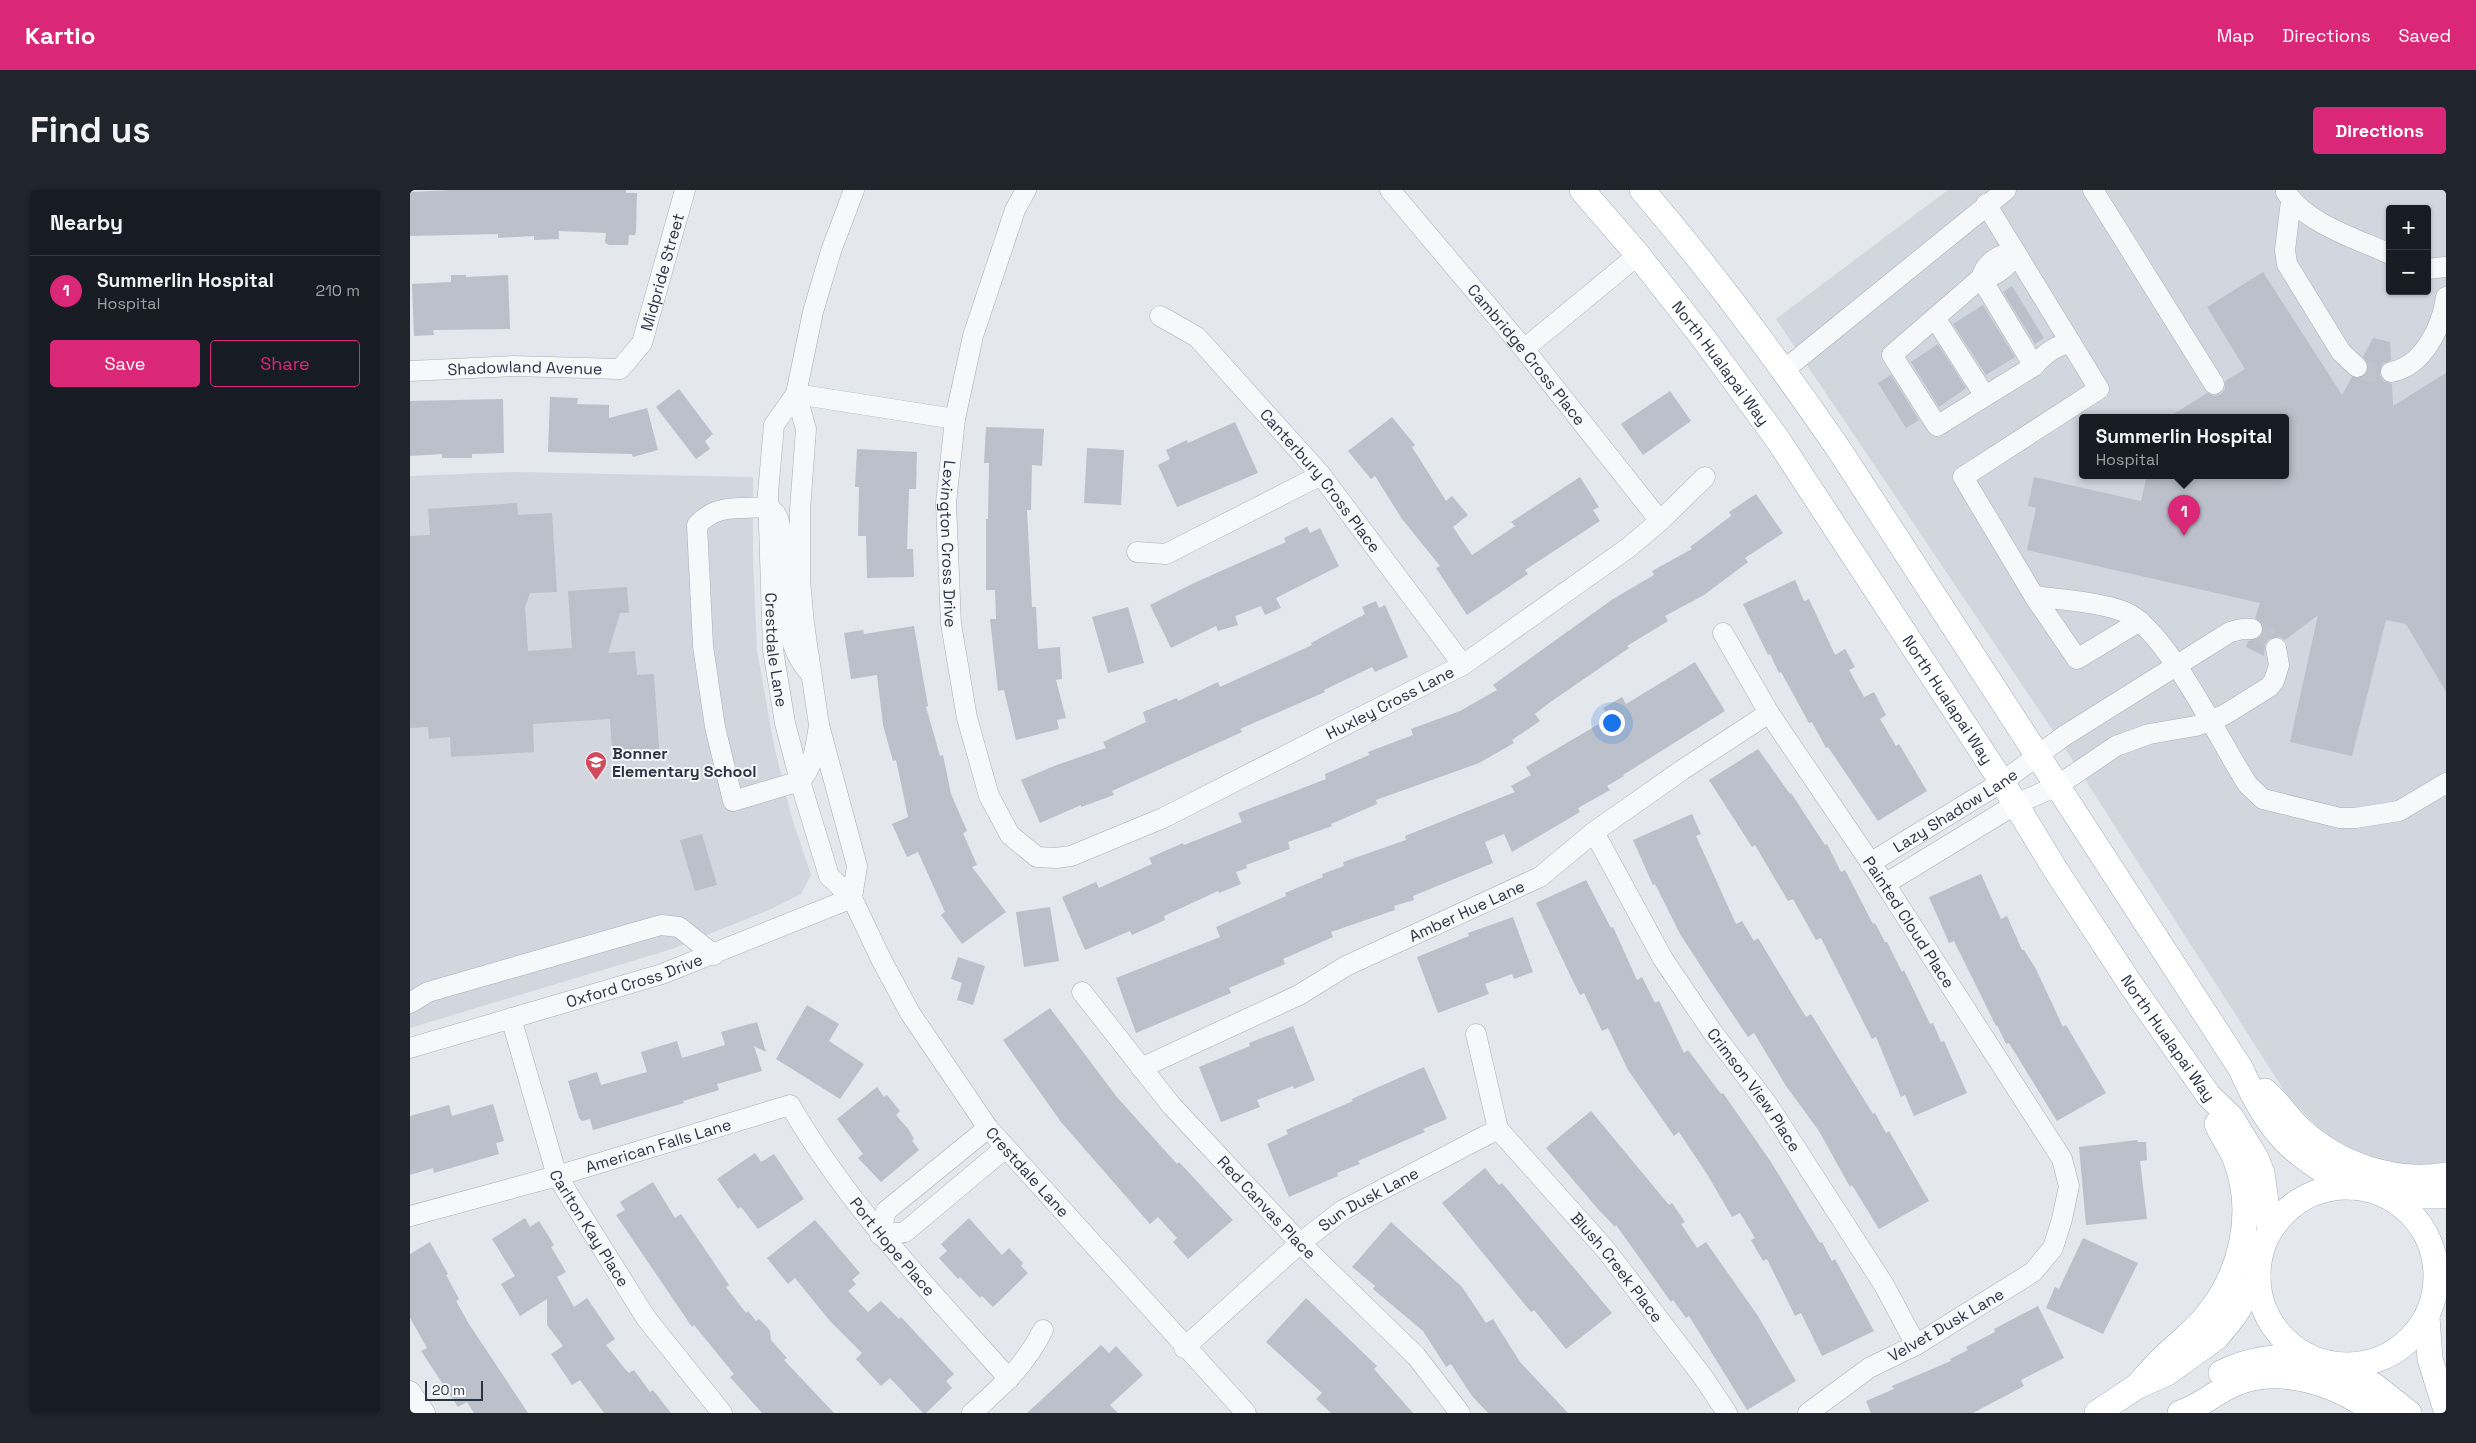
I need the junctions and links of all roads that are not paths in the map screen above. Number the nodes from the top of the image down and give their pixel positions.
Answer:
1 (685, 190) edge
2 (854, 190) edge
3 (1026, 190) edge
4 (1390, 190) edge
5 (1582, 190) edge
6 (1642, 190) edge
7 (2006, 190) edge
8 (2093, 190) edge
9 (2288, 196) edge
10 (1986, 204) junction
11 (2386, 252) edge
12 (2016, 253) junction
13 (1638, 255) junction
14 (1981, 278) junction
15 (2446, 297) edge
16 (1160, 316) dead end
17 (1935, 318) junction
18 (2071, 343) junction
19 (1524, 349) junction
20 (633, 353) joint
21 (2034, 366) junction
22 (2357, 367) tunnel mouth
23 (1784, 370) junction
24 (410, 372) edge
25 (2392, 372) tunnel mouth
26 (2214, 384) dead end
27 (796, 394) junction
28 (1985, 396) junction
29 (955, 419) junction
30 (1321, 475) junction
31 (1705, 477) dead end
32 (768, 508) junction
33 (1660, 522) junction
34 (1137, 552) dead end
35 (2034, 596) junction
36 (2140, 621) junction
37 (2252, 629) tunnel mouth
38 (1723, 633) dead end
39 (2276, 648) tunnel mouth
40 (1463, 665) junction
41 (2175, 666) junction
42 (811, 674) junction
43 (1769, 713) junction
44 (2210, 721) junction
45 (819, 725) junction
46 (2037, 754) junction
47 (800, 781) junction
48 (2002, 782) junction
49 (2446, 783) edge
50 (2056, 786) junction
51 (2016, 804) junction
52 (1594, 832) junction
53 (1037, 857) joint
54 (1870, 863) junction
55 (1885, 884) junction
56 (852, 898) junction
57 (714, 955) junction
58 (1082, 992) dead end
59 (410, 1004) edge
60 (511, 1018) junction
61 (1476, 1034) dead end
62 (410, 1048) edge
63 (1141, 1068) junction
64 (2241, 1069) junction
65 (2209, 1096) junction
66 (790, 1105) joint
67 (988, 1128) junction
68 (1498, 1129) junction
69 (1004, 1149) junction
70 (557, 1176) junction
71 (2446, 1176) edge
72 (2351, 1187) junction
73 (2386, 1196) junction
74 (2446, 1196) edge
75 (410, 1216) edge
76 (2062, 1219) joint
77 (2270, 1230) junction
78 (880, 1235) junction
79 (1300, 1243) junction
80 (2441, 1271) edge
81 (2258, 1277) junction
82 (2427, 1317) junction
83 (1043, 1330) dead end
84 (1916, 1345) junction
85 (1184, 1348) junction
86 (2308, 1356) junction
87 (2339, 1365) junction
88 (1009, 1378) junction
89 (2136, 1387) junction
90 (411, 1394) edge
91 (2446, 1410) edge
92 (425, 1413) edge
93 (722, 1413) edge
94 (972, 1413) edge
95 (1246, 1413) edge
96 (1460, 1413) edge
97 (1727, 1413) edge
98 (1808, 1413) edge
99 (2097, 1413) edge
100 (2167, 1413) edge
101 (2180, 1413) edge
102 (2376, 1413) edge
103 (2409, 1413) edge

1 - 20 street, Midpride Street
2 - 27 street, Crestdale Lane
3 - 29 street, Lexington Cross Drive
4 - 19 street, Cambridge Cross Place
5 - 13 main road, North Hualapai Way
6 - 23 main road
7 - 10 street
8 - 26 street
9 - 11 street
9 - 22 street
10 - 12 street
10 - 23 street
12 - 14 street
12 - 18 street
13 - 19 street
13 - 48 main road, North Hualapai Way
14 - 17 street
14 - 21 street
15 - 25 street
16 - 30 street, Canterbury Cross Place
17 - 28 street
17 - 28 street
18 - 21 street
18 - 35 street
19 - 33 street, Cambridge Cross Place
20 - 24 street, Shadowland Avenue
21 - 28 street
23 - 46 main road
27 - 29 street
27 - 32 street, Crestdale Lane
27 - 42 street, Crestdale Lane
29 - 53 street, Lexington Cross Drive
30 - 34 street
30 - 40 street, Canterbury Cross Place
31 - 33 street, Huxley Cross Lane
32 - 42 street
32 - 47 street, Crestdale Lane
32 - 47 street
33 - 40 street, Huxley Cross Lane
35 - 36 street
35 - 36 street
36 - 41 street
37 - 41 street, Lazy Shadow Lane
38 - 43 street, Painted Cloud Place
39 - 44 street, Lazy Shadow Lane
40 - 53 street, Huxley Cross Lane
41 - 44 street
41 - 46 street, Lazy Shadow Lane
42 - 45 street, Crestdale Lane
43 - 52 street, Amber Hue Lane
43 - 54 street, Painted Cloud Place
44 - 49 street
44 - 50 street, Lazy Shadow Lane
45 - 47 street
45 - 56 street, Crestdale Lane
46 - 48 street, Lazy Shadow Lane
46 - 50 main road
47 - 56 street, Crestdale Lane
48 - 51 main road, North Hualapai Way
48 - 54 street, Lazy Shadow Lane
50 - 51 street, Lazy Shadow Lane
50 - 64 main road
51 - 55 street, Lazy Shadow Lane
51 - 65 main road, North Hualapai Way
52 - 63 street, Amber Hue Lane
52 - 84 street, Crimson View Place
54 - 55 street, Painted Cloud Place
55 - 76 street, Painted Cloud Place
56 - 57 street, Oxford Cross Drive
56 - 67 street, Crestdale Lane
57 - 59 street
57 - 60 street, Oxford Cross Drive
58 - 63 street, Red Canvas Place
60 - 62 street, Oxford Cross Drive
60 - 70 street, Carlton Kay Place
61 - 68 street
63 - 79 street, Red Canvas Place
64 - 71 main road
64 - 72 main road
65 - 77 main road, North Hualapai Way
65 - 89 main road
66 - 70 street, American Falls Lane
66 - 78 street, Port Hope Place
67 - 69 street, Crestdale Lane
67 - 78 street
68 - 79 street, Sun Dusk Lane
68 - 97 street, Blush Creek Place
69 - 78 street
69 - 85 street, Crestdale Lane
70 - 75 street, American Falls Lane
70 - 93 street, Carlton Kay Place
72 - 73 main road
72 - 77 main road
73 - 74 main road
73 - 80 main road
76 - 84 street, Velvet Dusk Lane
77 - 81 main road
78 - 88 street, Port Hope Place
79 - 85 street, Sun Dusk Lane
79 - 96 street, Red Canvas Place
80 - 82 main road
81 - 86 main road
81 - 89 main road
82 - 87 main road
82 - 91 main road
83 - 88 street
84 - 98 street, Velvet Dusk Lane
85 - 95 street, Crestdale Lane
86 - 87 main road
86 - 100 main road
87 - 103 main road
88 - 94 street
89 - 99 main road
90 - 92 street
101 - 102 main road

